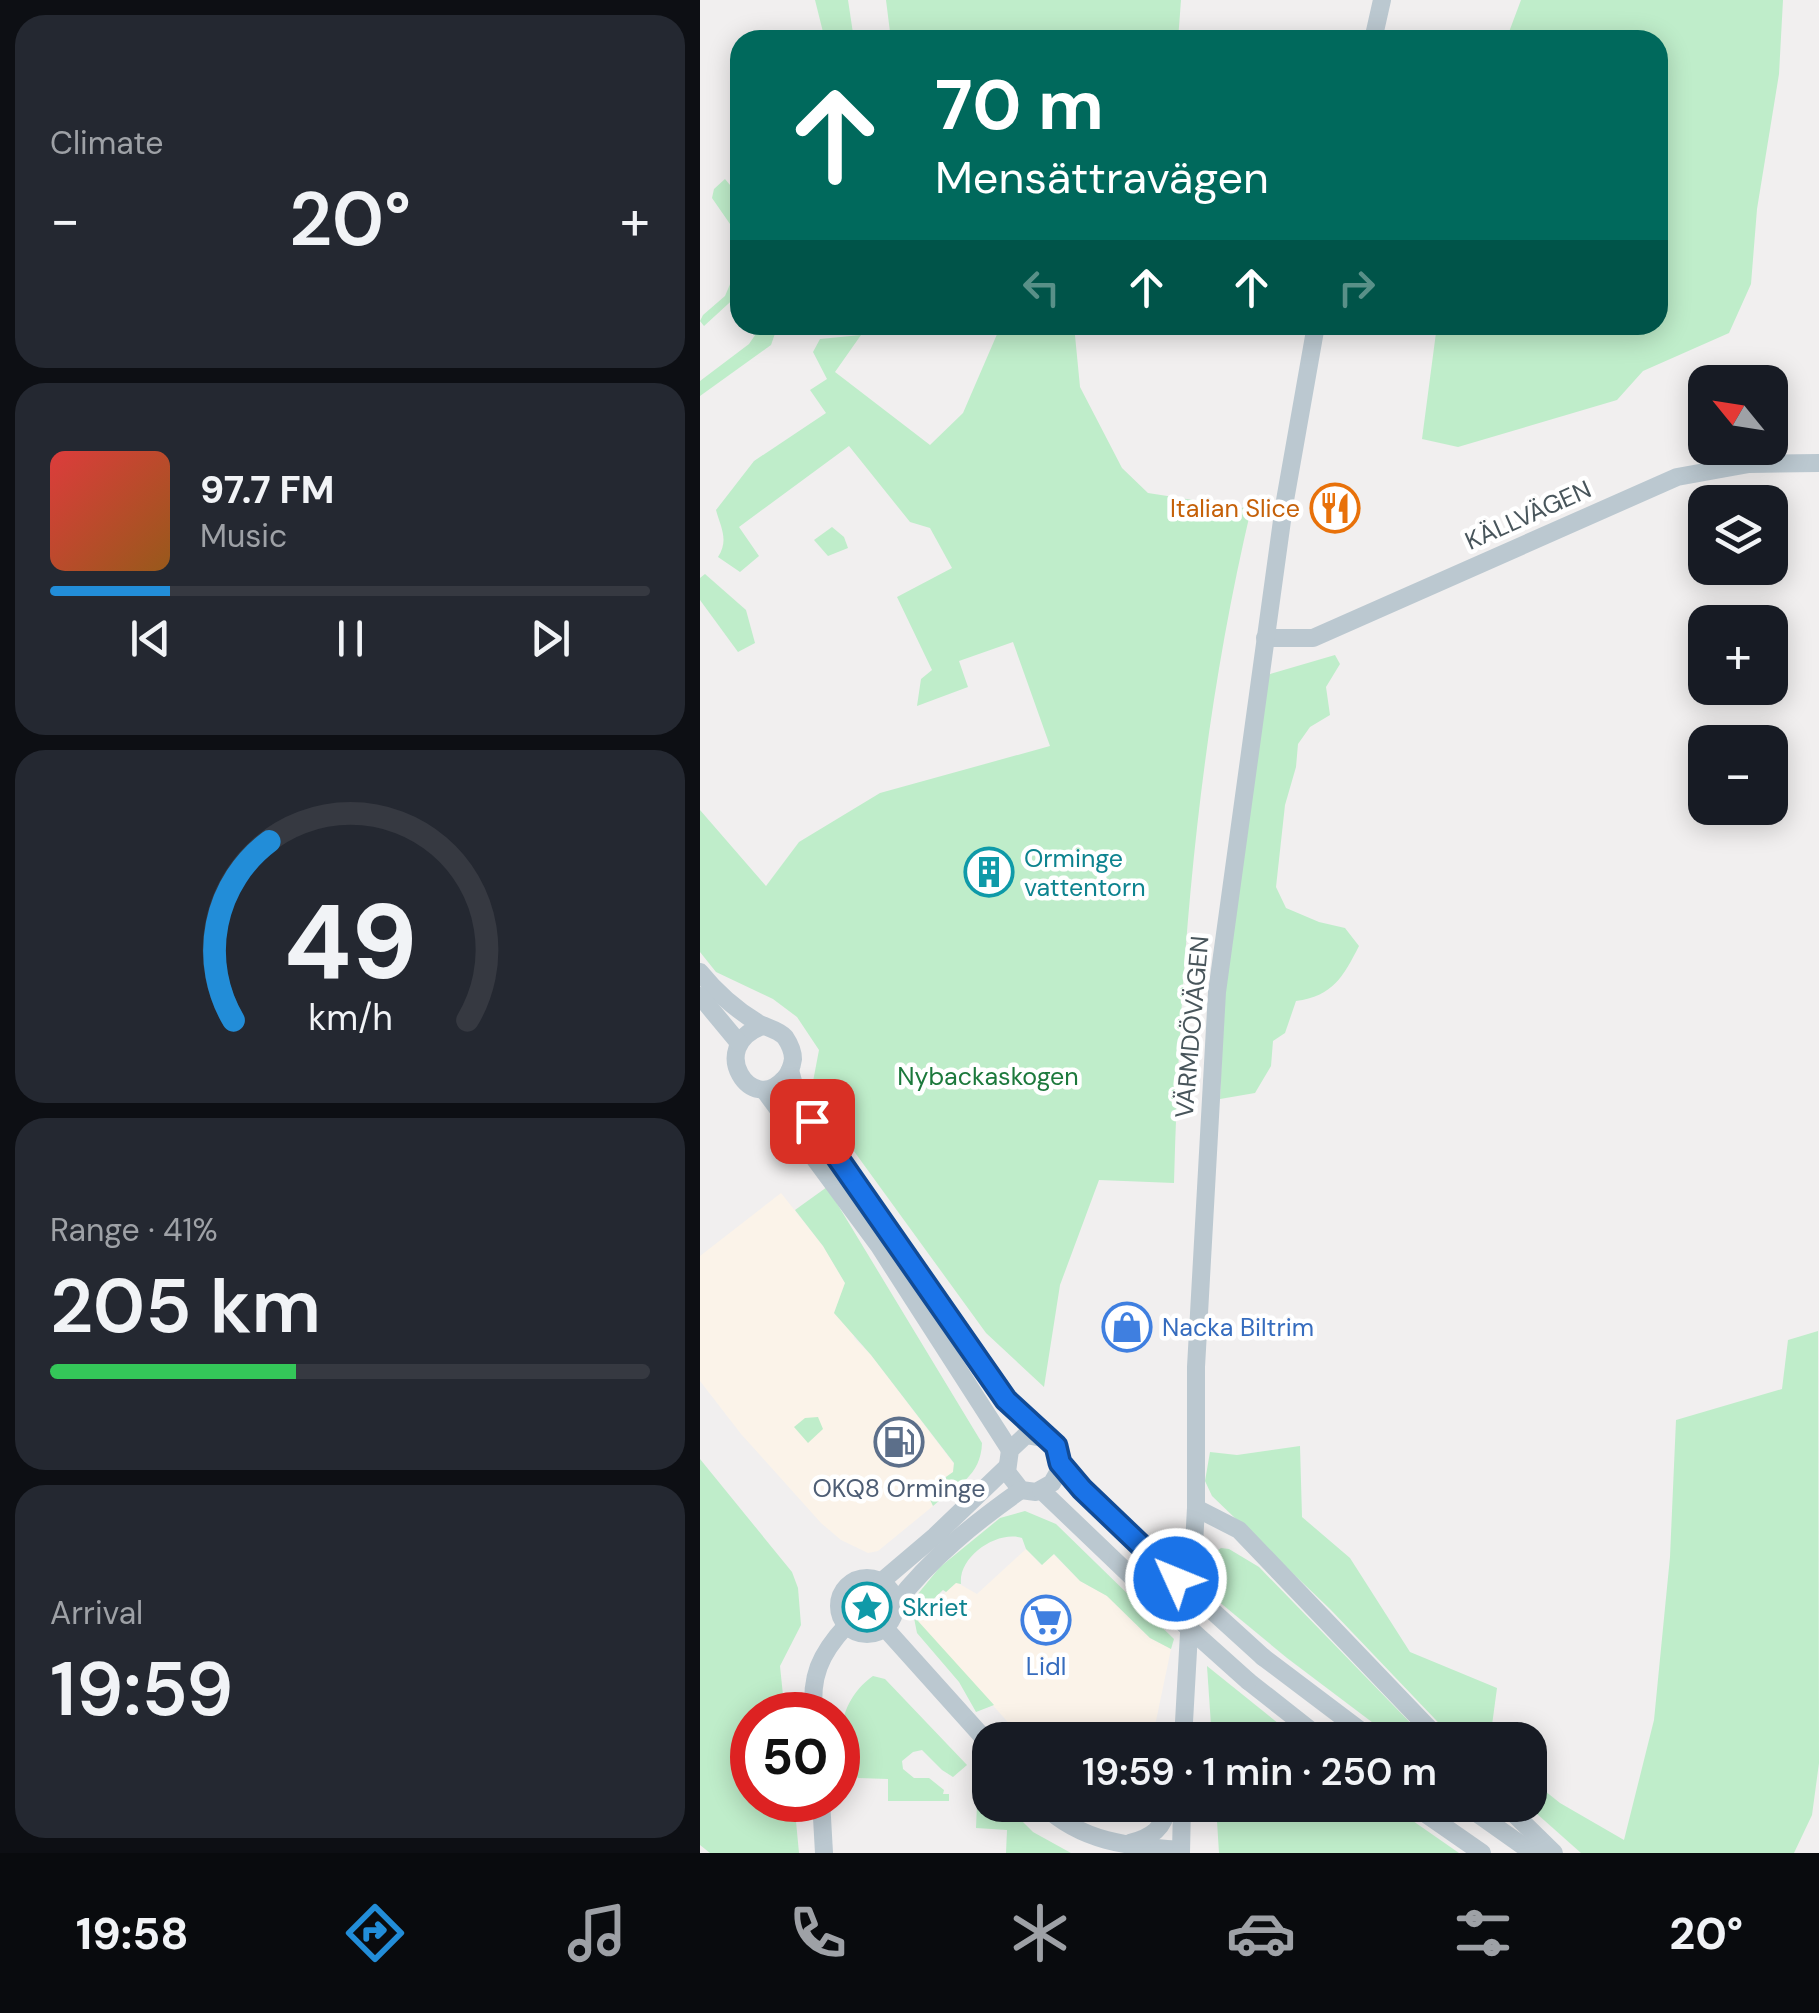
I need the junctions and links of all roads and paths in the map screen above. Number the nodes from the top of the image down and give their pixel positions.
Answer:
1 (1382, 0) edge
2 (1375, 30) edge
3 (1314, 335) edge
4 (1819, 463) edge
5 (1265, 638) junction
6 (700, 972) edge
7 (700, 996) edge
8 (762, 1026) junction
9 (739, 1043) junction
10 (790, 1070) junction
11 (764, 1090) junction
12 (1048, 1439) junction
13 (1008, 1458) junction
14 (1060, 1463) junction
15 (1022, 1490) junction
16 (1041, 1490) junction
17 (1196, 1508) junction
18 (1239, 1530) junction
19 (1194, 1543) junction
20 (882, 1581) junction
21 (895, 1604) junction
22 (846, 1626) junction
23 (884, 1627) junction
24 (812, 1692) edge
25 (1183, 1722) edge
26 (1300, 1722) edge
27 (1350, 1722) edge
28 (1423, 1722) edge
29 (972, 1726) edge
30 (823, 1822) edge
31 (1065, 1822) edge
32 (1164, 1822) edge
33 (1182, 1822) edge
34 (1437, 1822) edge
35 (1489, 1822) edge
36 (1522, 1822) edge
37 (1122, 1845) junction
38 (1182, 1852) edge
39 (824, 1853) edge
40 (1482, 1853) edge
41 (1532, 1853) edge
42 (1554, 1853) edge

1 - 2 main road
3 - 5 main road, VÄRMDÖVÄGEN
4 - 5 main road, KÄLLVÄGEN
5 - 17 main road, VÄRMDÖVÄGEN
6 - 8 main road
7 - 9 main road
8 - 9 main road
8 - 10 main road
9 - 11 main road
10 - 11 main road
10 - 12 main road
11 - 13 main road
12 - 13 main road
12 - 14 main road
13 - 15 main road
13 - 20 main road
14 - 16 main road
14 - 27 main road, bridge
15 - 16 main road
15 - 21 main road
16 - 26 main road, bridge
17 - 18 main road
17 - 19 main road, VÄRMDÖVÄGEN
18 - 19 main road
18 - 28 main road
19 - 25 main road, VÄRMDÖVÄGEN
20 - 21 main road
20 - 22 main road
21 - 23 main road
22 - 23 main road
22 - 24 main road
23 - 29 main road
30 - 39 main road
31 - 37 main road
32 - 37 main road
33 - 38 main road
34 - 40 main road
35 - 41 main road
36 - 42 main road
37 - 38 main road

